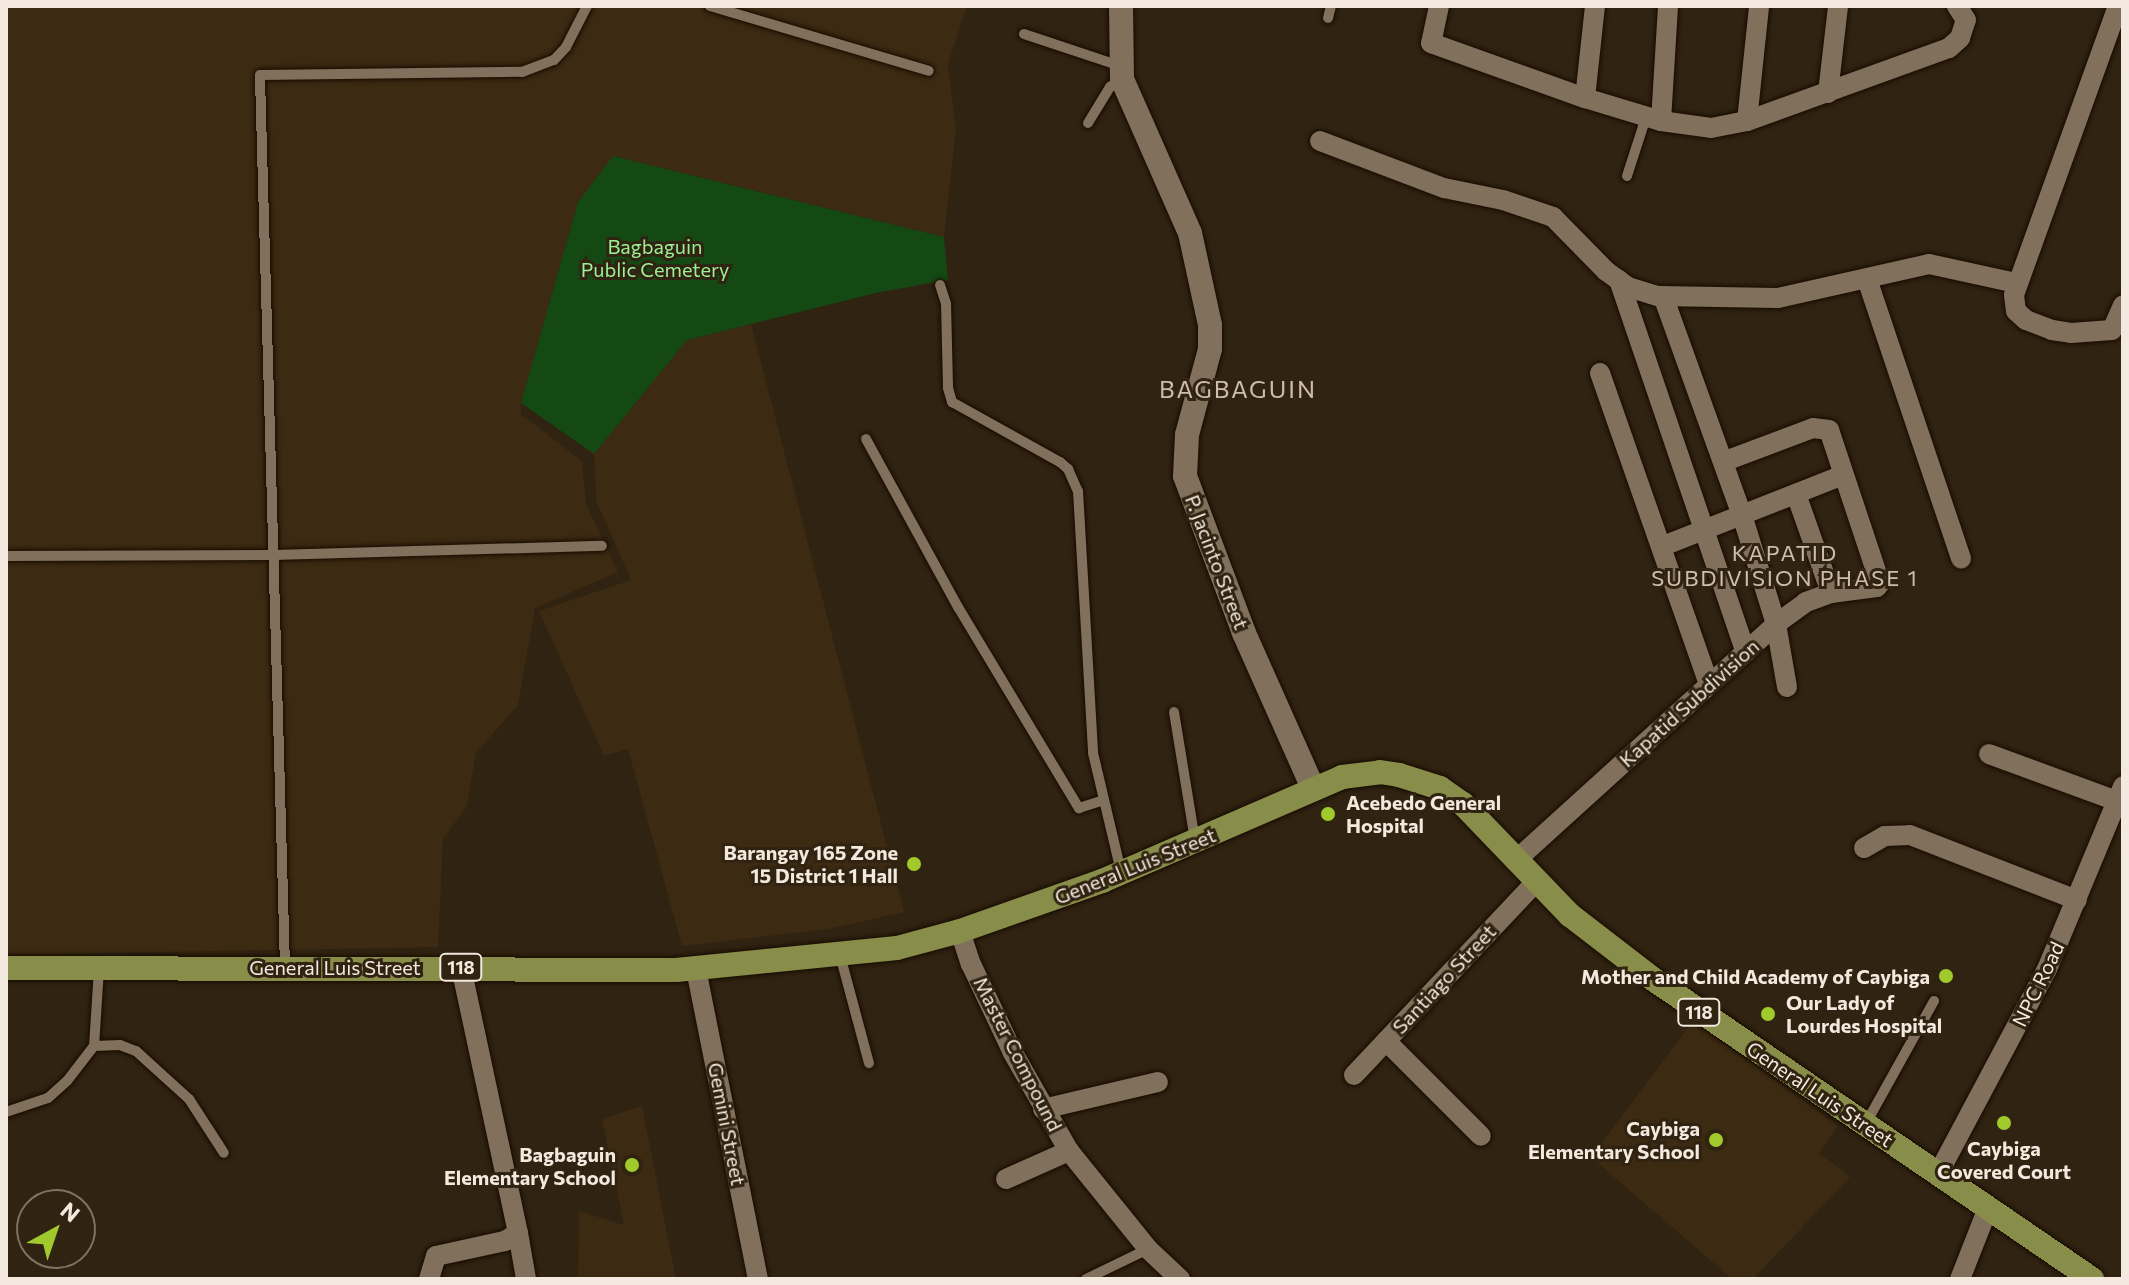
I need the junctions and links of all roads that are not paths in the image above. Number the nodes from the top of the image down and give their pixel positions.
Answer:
1 (587, 6) edge
2 (710, 6) edge
3 (1121, 6) edge
4 (1331, 6) edge
5 (1439, 6) edge
6 (1595, 6) edge
7 (1668, 6) edge
8 (1759, 6) edge
9 (1838, 6) edge
10 (1957, 6) edge
11 (2118, 6) edge
12 (1328, 18) dead end
13 (1024, 34) dead end
14 (929, 71) dead end
15 (1121, 72) junction
16 (1828, 93) junction
17 (1585, 98) junction
18 (1654, 119) junction
19 (1747, 121) junction
20 (1088, 123) dead end
21 (1320, 141) dead end
22 (1627, 176) dead end
23 (1867, 279) junction
24 (1619, 280) junction
25 (2016, 283) junction
26 (940, 285) dead end
27 (1663, 296) junction
28 (2123, 305) edge
29 (1600, 373) dead end
30 (866, 439) dead end
31 (1725, 461) junction
32 (1843, 475) junction
33 (1796, 494) junction
34 (1742, 515) junction
35 (1704, 530) junction
36 (602, 546) dead end
37 (1663, 546) junction
38 (273, 555) junction
39 (6, 556) edge
40 (1961, 559) dead end
41 (1831, 593) junction
42 (1776, 624) junction
43 (1746, 652) junction
44 (1709, 684) junction
45 (1787, 687) dead end
46 (1174, 712) dead end
47 (1989, 754) dead end
48 (1313, 788) junction
49 (2120, 794) edge
50 (1101, 801) junction
51 (1195, 842) junction
52 (1864, 848) dead end
53 (1515, 861) junction
54 (1122, 873) junction
55 (1535, 883) junction
56 (2077, 900) junction
57 (960, 931) junction
58 (840, 955) junction
59 (99, 967) junction
60 (285, 967) junction
61 (461, 967) junction
62 (6, 968) edge
63 (696, 969) junction
64 (1934, 1001) dead end
65 (1386, 1041) junction
66 (94, 1046) junction
67 (869, 1063) dead end
68 (1354, 1075) dead end
69 (1158, 1082) dead end
70 (1043, 1109) junction
71 (6, 1112) edge
72 (1865, 1125) junction
73 (1481, 1136) dead end
74 (1069, 1151) junction
75 (224, 1153) dead end
76 (1938, 1174) junction
77 (1006, 1179) dead end
78 (1988, 1208) junction
79 (518, 1233) junction
80 (1148, 1249) junction
81 (429, 1279) edge
82 (526, 1279) edge
83 (758, 1279) edge
84 (1086, 1279) edge
85 (1180, 1279) edge
86 (1960, 1279) edge
87 (2092, 1279) edge

1 - 38 lane
2 - 14 lane
3 - 15 street, P. Jacinto Street
4 - 12 lane
5 - 17 street
6 - 17 street
7 - 18 street
8 - 19 street
9 - 16 street
10 - 16 street
11 - 25 street
13 - 15 lane
15 - 20 lane
15 - 48 street, P. Jacinto Street
16 - 19 street
17 - 18 street
18 - 19 street
18 - 22 lane
21 - 24 street
23 - 25 street
23 - 27 street
23 - 40 street
24 - 27 street
24 - 35 street
25 - 28 street
26 - 50 lane
27 - 31 street
29 - 37 street
30 - 50 lane
31 - 32 street
31 - 34 street
32 - 33 street
32 - 41 street, Kapatid Subdivision
33 - 34 street
33 - 41 street
34 - 35 street
34 - 42 street
35 - 37 street
35 - 43 street
36 - 38 lane
37 - 44 street
38 - 39 lane
38 - 60 lane
41 - 42 street, Kapatid Subdivision
42 - 43 street, Kapatid Subdivision
42 - 45 street
43 - 44 street, Kapatid Subdivision
44 - 53 street, Kapatid Subdivision
46 - 51 lane
47 - 49 street
48 - 51 main road, General Luis Street / 118
48 - 53 main road, General Luis Street / 118
49 - 56 street, NPC Road
50 - 54 lane
51 - 54 main road, General Luis Street / 118
52 - 56 street
53 - 55 main road, General Luis Street / 118
54 - 57 main road, General Luis Street / 118
55 - 65 street, Santiago Street
55 - 72 main road, General Luis Street / 118
56 - 76 street, NPC Road
57 - 58 main road, General Luis Street / 118
57 - 70 street, Master Compound
58 - 63 main road, General Luis Street / 118
58 - 67 lane
59 - 60 main road, General Luis Street / 118
59 - 62 main road, General Luis Street / 118
59 - 66 lane
60 - 61 main road, General Luis Street / 118
61 - 63 main road, General Luis Street / 118
61 - 79 street
63 - 83 street, Gemini Street
64 - 72 lane
65 - 68 street, Santiago Street
65 - 73 street
66 - 71 lane
66 - 75 lane
69 - 70 street
70 - 74 street, Master Compound
72 - 76 main road, General Luis Street / 118
74 - 77 street
74 - 80 street, Master Compound
76 - 78 main road, General Luis Street / 118
78 - 86 street
78 - 87 main road, General Luis Street / 118
79 - 81 street
79 - 82 street
80 - 84 lane
80 - 85 street, Master Compound

